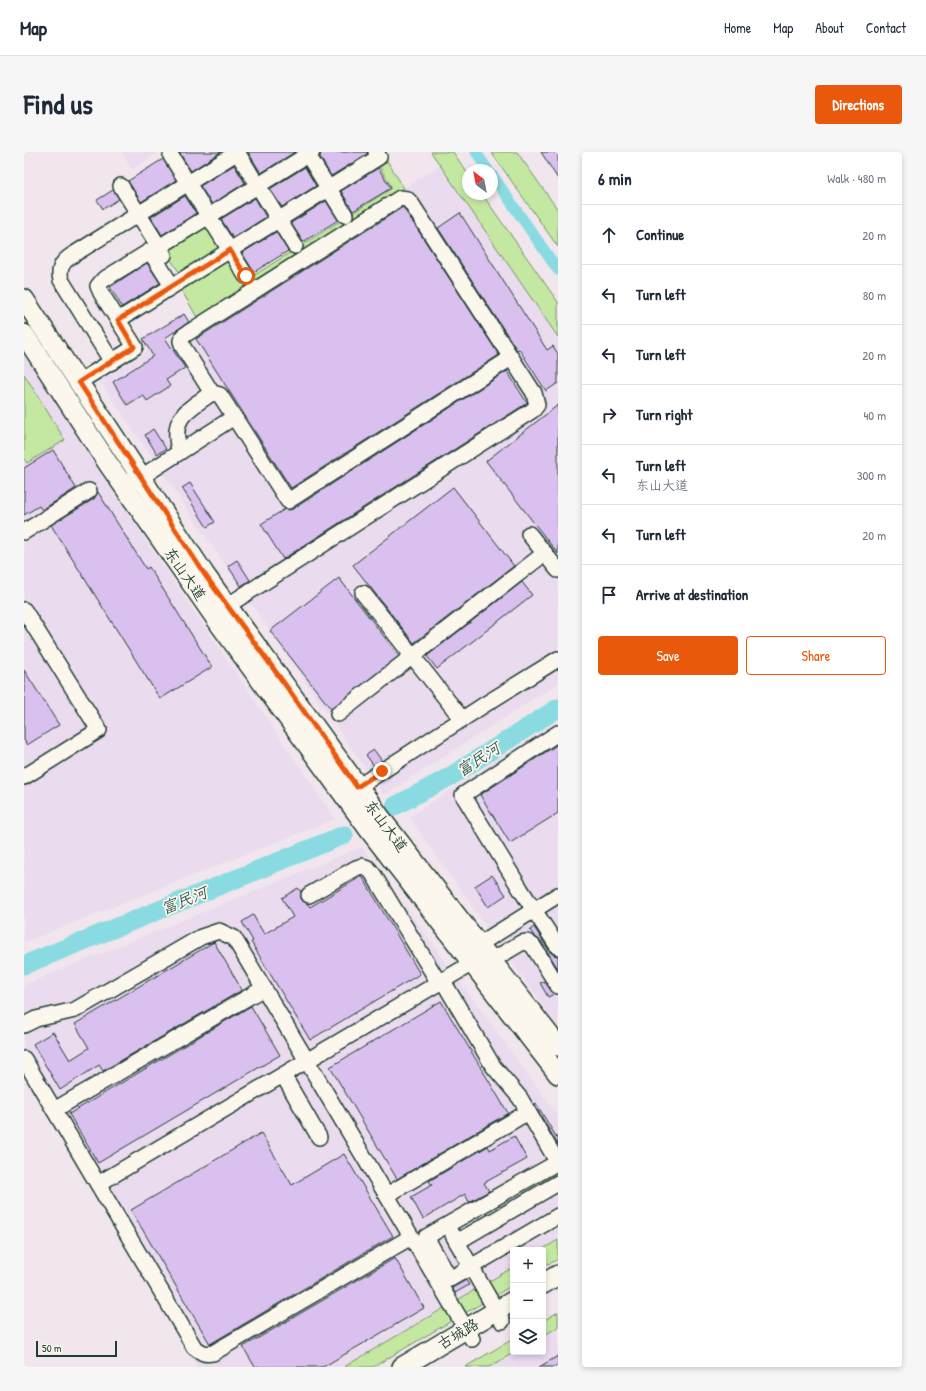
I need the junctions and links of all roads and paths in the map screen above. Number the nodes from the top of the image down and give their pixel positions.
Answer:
1 (237, 152) edge
2 (376, 152) edge
3 (308, 153) edge
4 (171, 156) dead end
5 (188, 183) junction
6 (121, 186) dead end
7 (258, 186) junction
8 (329, 189) junction
9 (138, 214) junction
10 (345, 215) dead end
11 (209, 217) junction
12 (279, 220) junction
13 (295, 246) dead end
14 (159, 247) junction
15 (230, 250) junction
16 (246, 276) dead end
17 (176, 284) junction
18 (24, 299) edge
19 (30, 320) edge
20 (118, 320) junction
21 (24, 334) edge
22 (511, 358) junction
23 (112, 362) junction
24 (79, 382) junction
25 (212, 393) junction
26 (234, 417) junction
27 (180, 452) junction
28 (141, 477) junction
29 (125, 488) junction
30 (88, 491) dead end
31 (24, 532) edge
32 (529, 534) dead end
33 (545, 554) junction
34 (558, 570) edge
35 (363, 593) dead end
36 (24, 610) edge
37 (220, 610) junction
38 (412, 656) junction
39 (558, 659) edge
40 (338, 714) dead end
41 (462, 719) junction
42 (558, 733) edge
43 (24, 777) edge
44 (351, 791) junction
45 (309, 895) dead end
46 (558, 895) edge
47 (534, 910) junction
48 (558, 947) edge
49 (482, 956) junction
50 (441, 982) junction
51 (558, 986) edge
52 (264, 988) junction
53 (24, 1025) edge
54 (558, 1046) edge
55 (24, 1059) edge
56 (307, 1061) junction
57 (558, 1074) edge
58 (283, 1075) junction
59 (54, 1110) junction
60 (528, 1112) junction
61 (319, 1137) dead end
62 (558, 1162) edge
63 (558, 1183) edge
64 (98, 1184) junction
65 (386, 1196) junction
66 (558, 1216) edge
67 (447, 1226) junction
68 (411, 1237) junction
69 (457, 1242) junction
70 (471, 1267) junction
71 (558, 1275) edge
72 (545, 1283) edge
73 (558, 1288) edge
74 (546, 1295) edge
75 (510, 1306) edge
76 (504, 1316) edge
77 (469, 1334) junction
78 (402, 1367) edge
79 (425, 1367) edge

1 - 5 lane
1 - 7 lane
2 - 8 lane
3 - 7 lane
3 - 8 lane
4 - 5 lane
5 - 9 lane
5 - 11 lane
6 - 9 lane
7 - 11 lane
7 - 12 lane
8 - 10 lane
8 - 12 lane
9 - 14 lane
9 - 23 lane
11 - 14 lane
11 - 15 lane
12 - 13 lane
12 - 15 lane
14 - 17 lane
15 - 16 lane
15 - 17 lane
17 - 20 lane
17 - 20 lane
18 - 19 main road, 东山大道
19 - 24 main road, 东山大道
20 - 23 lane
21 - 29 main road, 东山大道
22 - 25 lane
22 - 26 lane
22 - 37 lane
23 - 24 lane
24 - 28 main road, 东山大道
25 - 26 lane
25 - 27 lane
26 - 27 lane
27 - 28 lane
28 - 29 lane
28 - 37 main road, 东山大道
29 - 37 main road, 东山大道
30 - 31 lane
32 - 33 lane
33 - 34 lane
33 - 38 lane
35 - 38 lane
36 - 43 lane
37 - 44 main road, 东山大道
38 - 40 lane
38 - 41 lane
39 - 41 lane
41 - 44 lane
42 - 47 lane
44 - 49 main road, 东山大道
45 - 50 lane
46 - 47 lane
47 - 48 lane
47 - 49 lane
49 - 50 lane
49 - 51 lane
49 - 54 main road, 东山大道
49 - 57 main road, 东山大道
50 - 56 lane
50 - 60 lane
52 - 53 lane
52 - 56 lane
52 - 59 lane
55 - 59 lane
56 - 58 lane
56 - 65 lane
58 - 61 lane
58 - 64 lane
59 - 64 lane
60 - 62 lane
60 - 65 lane
62 - 67 lane
63 - 69 lane
64 - 68 lane
65 - 68 lane
66 - 70 lane
67 - 69 lane
67 - 70 lane
68 - 77 lane
69 - 70 lane
70 - 76 lane
71 - 72 main road
73 - 74 main road
75 - 76 main road, 古城路
76 - 77 main road, 古城路
77 - 78 main road, 古城路
77 - 79 main road, 古城路

